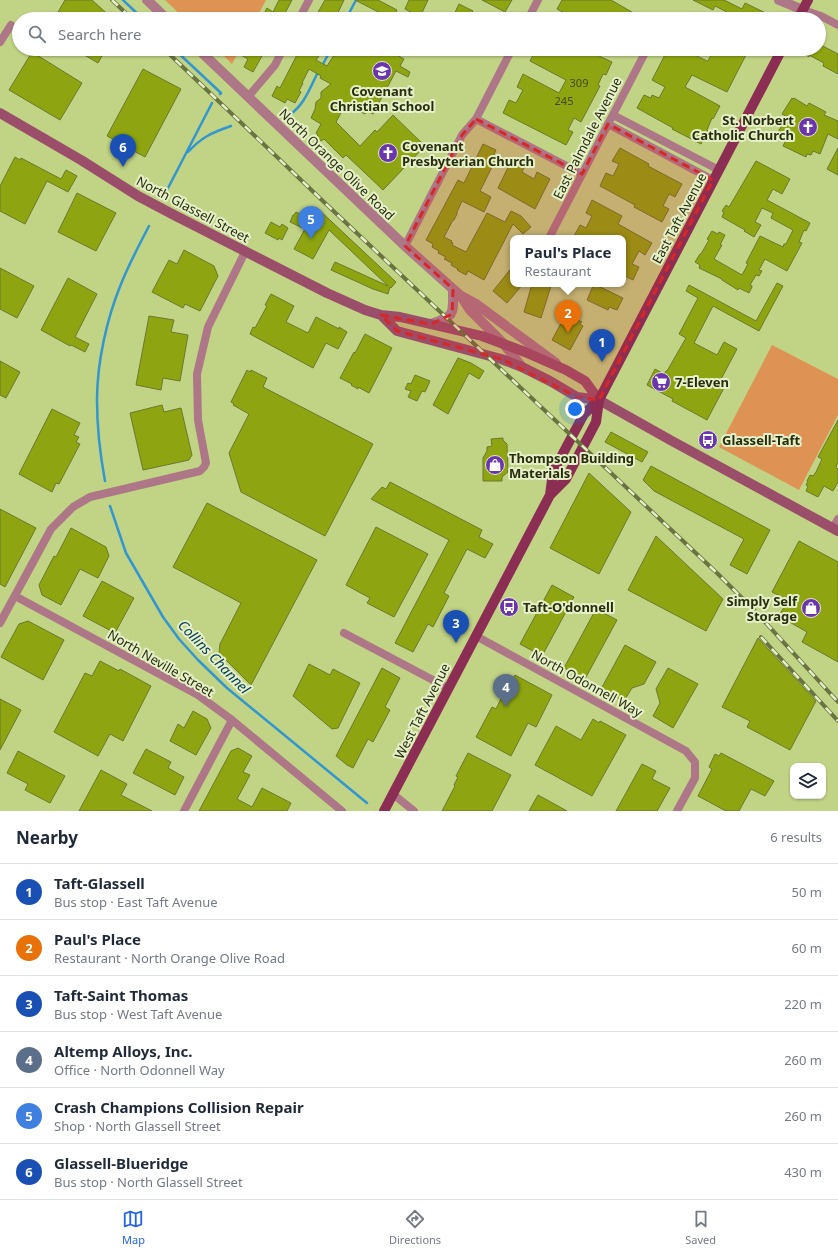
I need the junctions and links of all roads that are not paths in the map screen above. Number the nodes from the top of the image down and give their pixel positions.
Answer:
1 (147, 0) edge
2 (309, 0) edge
3 (538, 0) edge
4 (779, 0) edge
5 (808, 0) edge
6 (803, 10) junction
7 (160, 12) edge
8 (303, 12) edge
9 (532, 12) edge
10 (809, 12) edge
11 (826, 19) edge
12 (11, 25) dead end
13 (838, 25) edge
14 (0, 42) edge
15 (205, 56) edge
16 (280, 56) edge
17 (508, 56) edge
18 (642, 56) edge
19 (778, 56) edge
20 (248, 97) junction
21 (0, 113) edge
22 (613, 115) junction
23 (476, 119) junction
24 (608, 124) junction
25 (719, 170) junction
26 (582, 174) junction
27 (713, 180) junction
28 (551, 235) edge
29 (405, 246) junction
30 (245, 252) junction
31 (453, 289) junction
32 (461, 296) junction
33 (381, 315) junction
34 (431, 324) junction
35 (503, 343) junction
36 (522, 367) junction
37 (566, 370) junction
38 (599, 400) junction
39 (550, 495) junction
40 (838, 519) edge
41 (836, 530) edge
42 (15, 596) junction
43 (0, 623) edge
44 (344, 633) dead end
45 (476, 636) junction
46 (448, 688) junction
47 (232, 720) junction
48 (393, 794) junction
49 (184, 811) edge
50 (342, 811) edge
51 (384, 811) edge
52 (414, 811) edge
53 (677, 811) edge

1 - 7 street
2 - 8 street
3 - 9 street
4 - 6 street
5 - 6 main road
6 - 10 street
11 - 13 street
12 - 14 street
15 - 20 street, North Orange Olive Road
16 - 20 street
17 - 23 street
18 - 22 street, East Palmdale Avenue
19 - 25 main road, East Taft Avenue
20 - 29 street, North Orange Olive Road
21 - 30 main road, North Glassell Street
22 - 24 street, East Palmdale Avenue
22 - 25 street
23 - 26 street
23 - 29 street
24 - 26 street, East Palmdale Avenue
24 - 27 street
25 - 27 main road, East Taft Avenue
26 - 28 street, East Palmdale Avenue
27 - 38 main road, East Taft Avenue
29 - 31 street, North Orange Olive Road
30 - 33 main road, North Glassell Street
30 - 42 street
31 - 32 street, North Orange Olive Road
31 - 34 street
32 - 35 street, North Orange Olive Road
32 - 37 street, North Orange Olive Road
33 - 34 main road, North Glassell Street
33 - 36 main road, North Glassell Street
34 - 35 main road, North Glassell Street
35 - 36 street, North Orange Olive Road
35 - 37 main road, North Glassell Street
36 - 38 main road, North Glassell Street
37 - 38 main road, North Glassell Street
38 - 39 main road, West Taft Avenue
38 - 39 main road, West Taft Avenue
38 - 41 main road, North Glassell Street
39 - 45 main road, West Taft Avenue
40 - 41 street
42 - 43 street
42 - 47 street, North Neville Street
44 - 46 street
45 - 46 main road, West Taft Avenue
45 - 53 street, North Odonnell Way
46 - 48 main road, West Taft Avenue
47 - 49 street
47 - 50 street, North Neville Street
48 - 51 main road, West Taft Avenue
48 - 52 street

